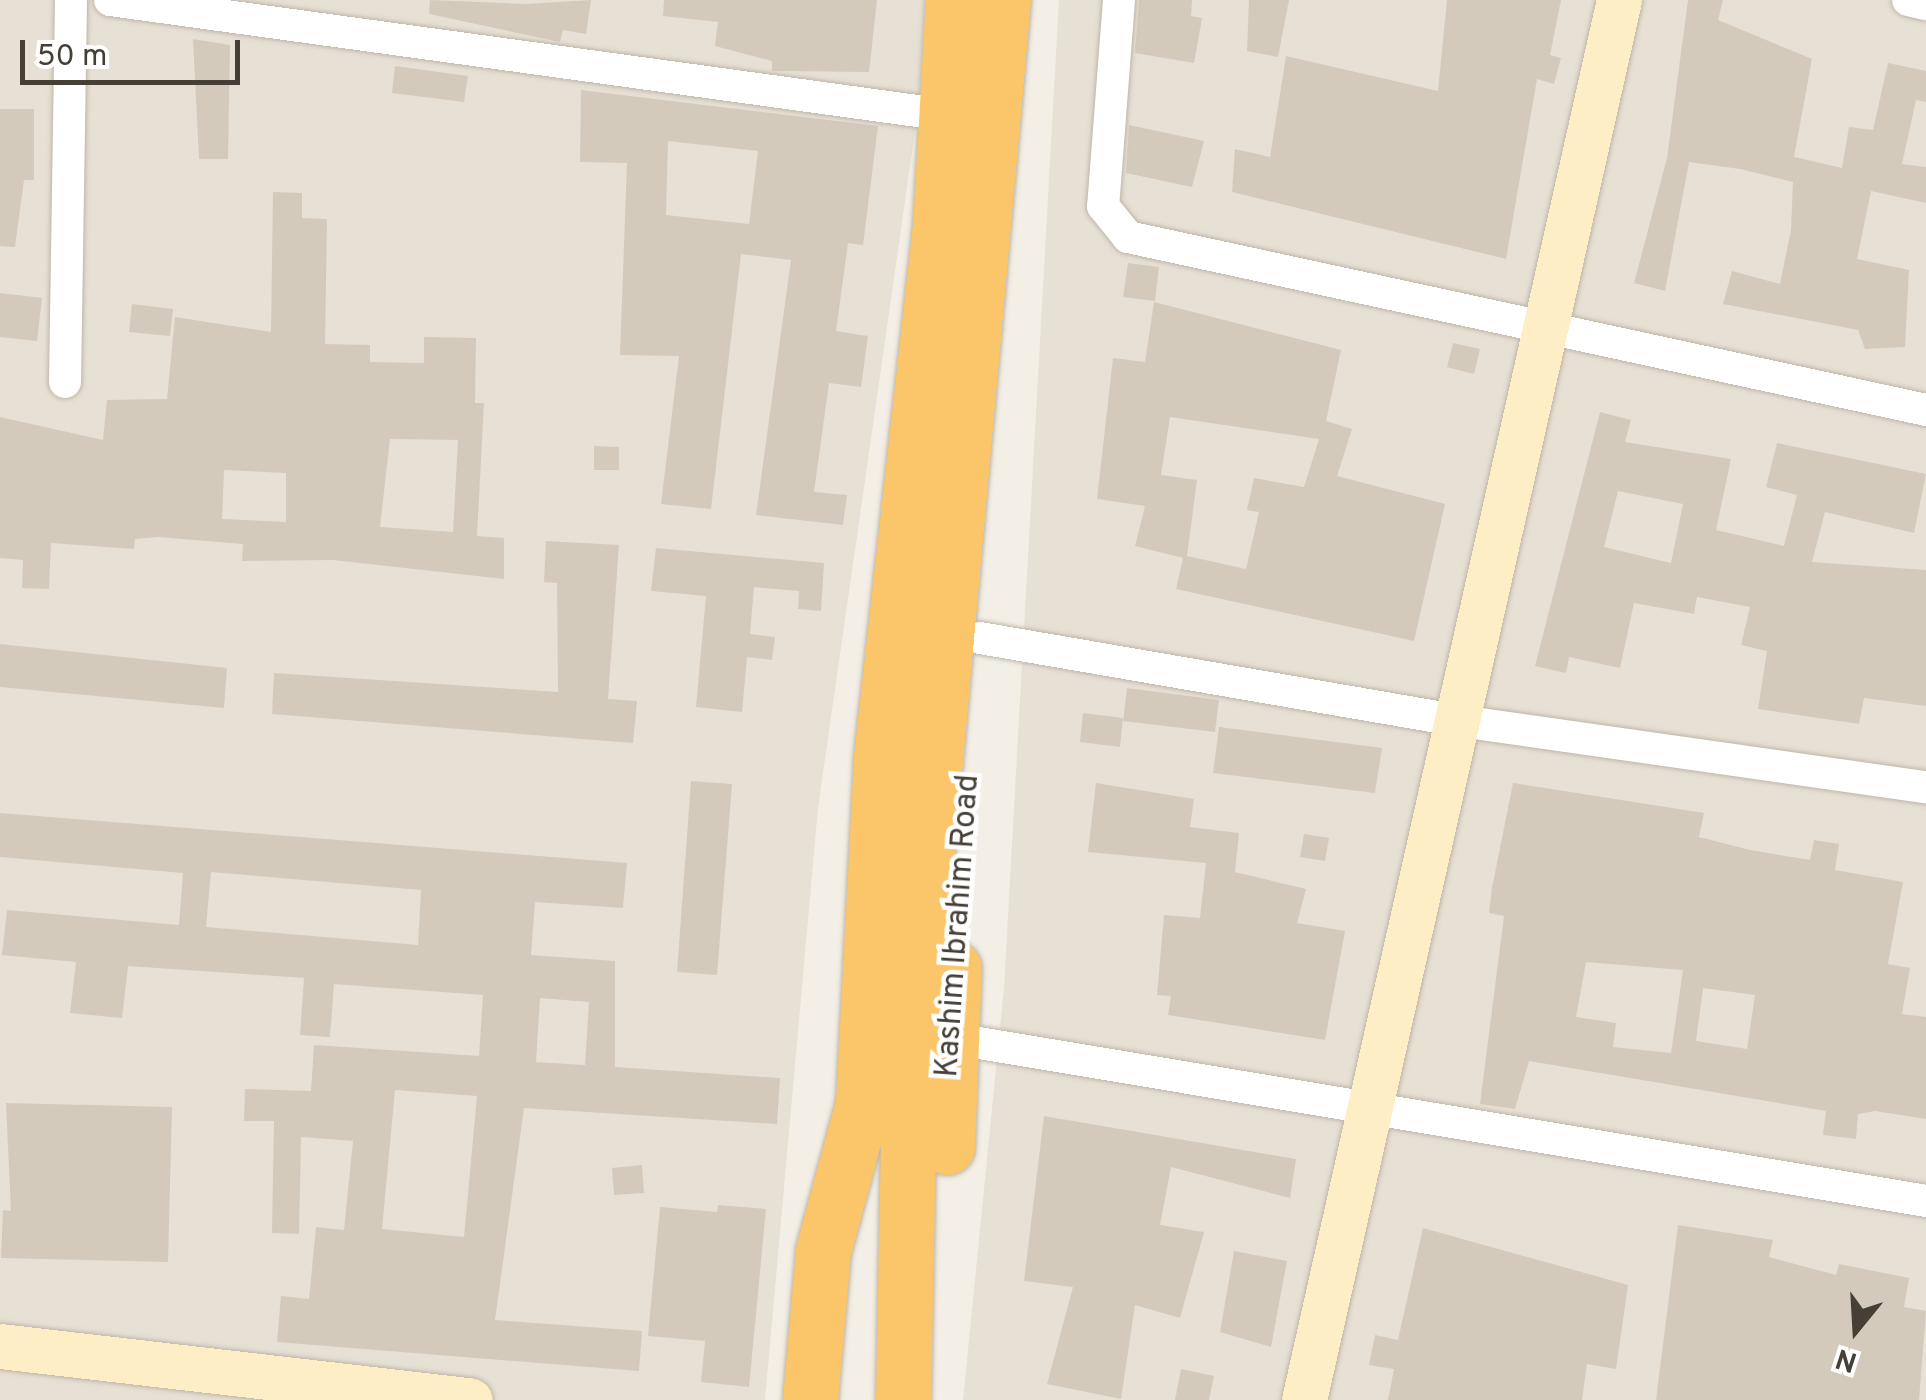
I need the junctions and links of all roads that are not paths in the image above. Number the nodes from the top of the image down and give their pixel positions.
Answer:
1 (70, 0) edge
2 (110, 0) edge
3 (953, 0) edge
4 (1003, 0) edge
5 (1119, 0) edge
6 (1620, 0) edge
7 (1908, 0) edge
8 (1926, 4) edge
9 (946, 115) junction
10 (1553, 326) junction
11 (65, 382) dead end
12 (1926, 410) edge
13 (967, 454) junction
14 (980, 638) junction
15 (1460, 721) junction
16 (1926, 787) edge
17 (949, 1038) junction
18 (863, 1104) junction
19 (1373, 1107) junction
20 (1926, 1201) edge
21 (0, 1346) edge
22 (470, 1400) edge
23 (810, 1400) edge
24 (848, 1400) edge
25 (903, 1400) edge
26 (941, 1400) edge
27 (1304, 1400) edge

1 - 11 street
2 - 9 street
3 - 9 highway
4 - 13 highway
5 - 10 street
6 - 10 main road
7 - 8 street
9 - 18 highway
10 - 12 street
10 - 15 main road
13 - 14 highway, Kashim Ibrahim Road
13 - 25 highway
14 - 15 street
14 - 17 highway, Kashim Ibrahim Road
15 - 16 street
15 - 19 main road
17 - 19 street
17 - 26 highway, Kashim Ibrahim Road
18 - 23 highway
18 - 24 highway
19 - 20 street
19 - 27 main road
21 - 22 main road

